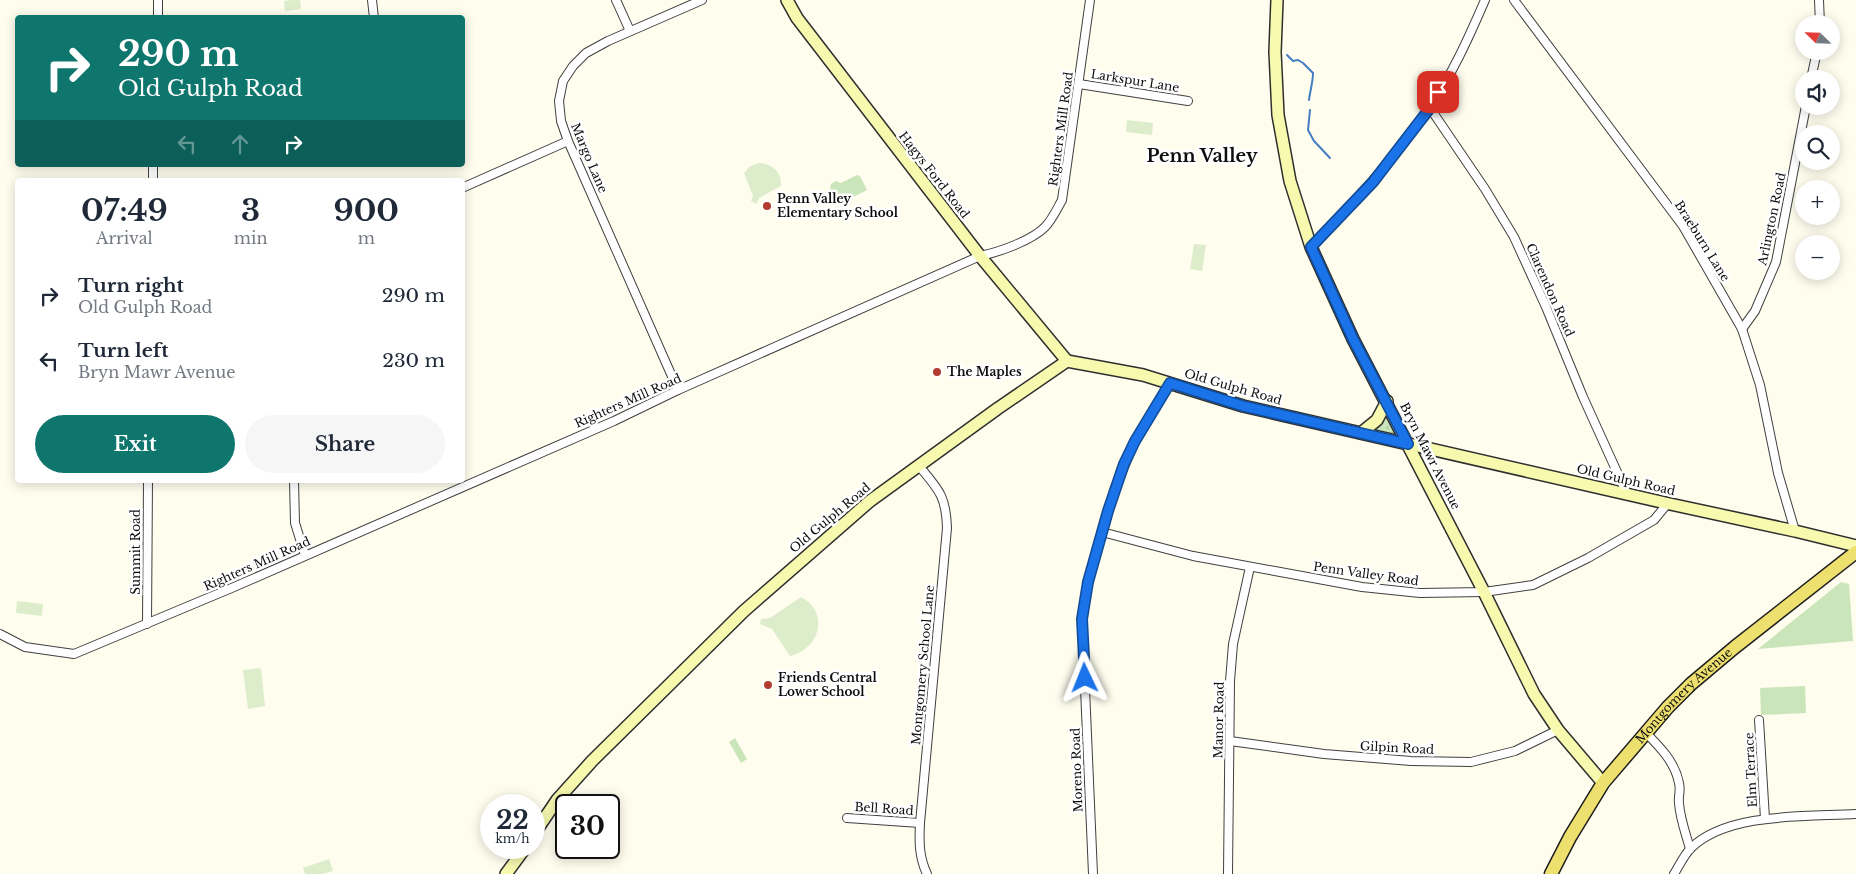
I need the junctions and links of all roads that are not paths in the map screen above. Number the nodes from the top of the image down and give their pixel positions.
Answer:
1 (158, 0) edge
2 (372, 0) edge
3 (616, 0) edge
4 (702, 0) edge
5 (787, 0) edge
6 (1090, 0) edge
7 (1277, 0) edge
8 (1485, 0) edge
9 (1514, 0) edge
10 (1819, 0) edge
11 (158, 15) edge
12 (374, 15) edge
13 (1821, 15) edge
14 (630, 31) junction
15 (1079, 84) junction
16 (1188, 101) dead end
17 (1430, 108) junction
18 (1804, 115) edge
19 (568, 141) junction
20 (465, 187) edge
21 (1311, 247) junction
22 (980, 256) junction
23 (1742, 329) junction
24 (1067, 361) junction
25 (1170, 383) junction
26 (678, 390) junction
27 (1387, 401) junction
28 (1361, 433) junction
29 (1408, 444) junction
30 (919, 466) junction
31 (148, 483) edge
32 (294, 483) edge
33 (1627, 494) junction
34 (1668, 504) junction
35 (1795, 531) junction
36 (1102, 532) junction
37 (1856, 546) edge
38 (1856, 552) edge
39 (305, 555) junction
40 (1250, 567) junction
41 (1484, 592) junction
42 (147, 624) junction
43 (0, 634) edge
44 (1759, 720) dead end
45 (1558, 730) junction
46 (1645, 732) junction
47 (1230, 741) junction
48 (1603, 783) junction
49 (1856, 814) edge
50 (545, 818) edge
51 (847, 818) dead end
52 (1765, 819) junction
53 (920, 823) junction
54 (1690, 848) junction
55 (517, 859) edge
56 (506, 874) edge
57 (927, 874) edge
58 (1093, 874) edge
59 (1228, 874) edge
60 (1551, 874) edge
61 (1674, 874) edge

1 - 11 street
2 - 12 street
3 - 14 street
4 - 14 street, Margo Lane
5 - 22 street, Hagys Ford Road
6 - 15 street, Righters Mill Road
7 - 21 street, Bryn Mawr Avenue
8 - 17 street
9 - 23 street, Braeburn Lane
10 - 13 street
14 - 19 street, Margo Lane
15 - 16 street, Larkspur Lane
15 - 22 street, Righters Mill Road
17 - 21 street
17 - 33 street, Clarendon Road
18 - 23 street, Arlington Road
19 - 20 street
19 - 26 street, Margo Lane
21 - 27 street, Bryn Mawr Avenue
22 - 24 street, Hagys Ford Road
22 - 26 street, Righters Mill Road
23 - 35 street, Braeburn Lane
24 - 25 street, Old Gulph Road
24 - 30 street, Old Gulph Road
25 - 28 street, Old Gulph Road
25 - 36 street, Moreno Road
26 - 39 street, Righters Mill Road
27 - 28 street
27 - 29 street, Bryn Mawr Avenue
28 - 29 street, Old Gulph Road
29 - 33 street, Old Gulph Road
29 - 41 street, Bryn Mawr Avenue
30 - 50 street, Old Gulph Road
30 - 53 street, Montgomery School Lane
31 - 42 street, Summit Road
32 - 39 street
33 - 34 street, Old Gulph Road
34 - 35 street, Old Gulph Road
34 - 41 street, Penn Valley Road
35 - 37 street, Old Gulph Road
36 - 40 street, Penn Valley Road
36 - 58 street, Moreno Road
38 - 46 main road, Montgomery Avenue
39 - 42 street, Righters Mill Road
40 - 41 street, Penn Valley Road
40 - 47 street, Manor Road
41 - 45 street, Bryn Mawr Avenue
42 - 43 street, Righters Mill Road
44 - 52 street, Elm Terrace
45 - 47 street, Gilpin Road
45 - 48 street, Bryn Mawr Avenue
46 - 48 main road, Montgomery Avenue
46 - 54 street
47 - 59 street, Manor Road
48 - 60 main road, Montgomery Avenue
49 - 52 street
51 - 53 street, Bell Road
52 - 54 street
53 - 57 street, Montgomery School Lane
54 - 61 street
55 - 56 street

